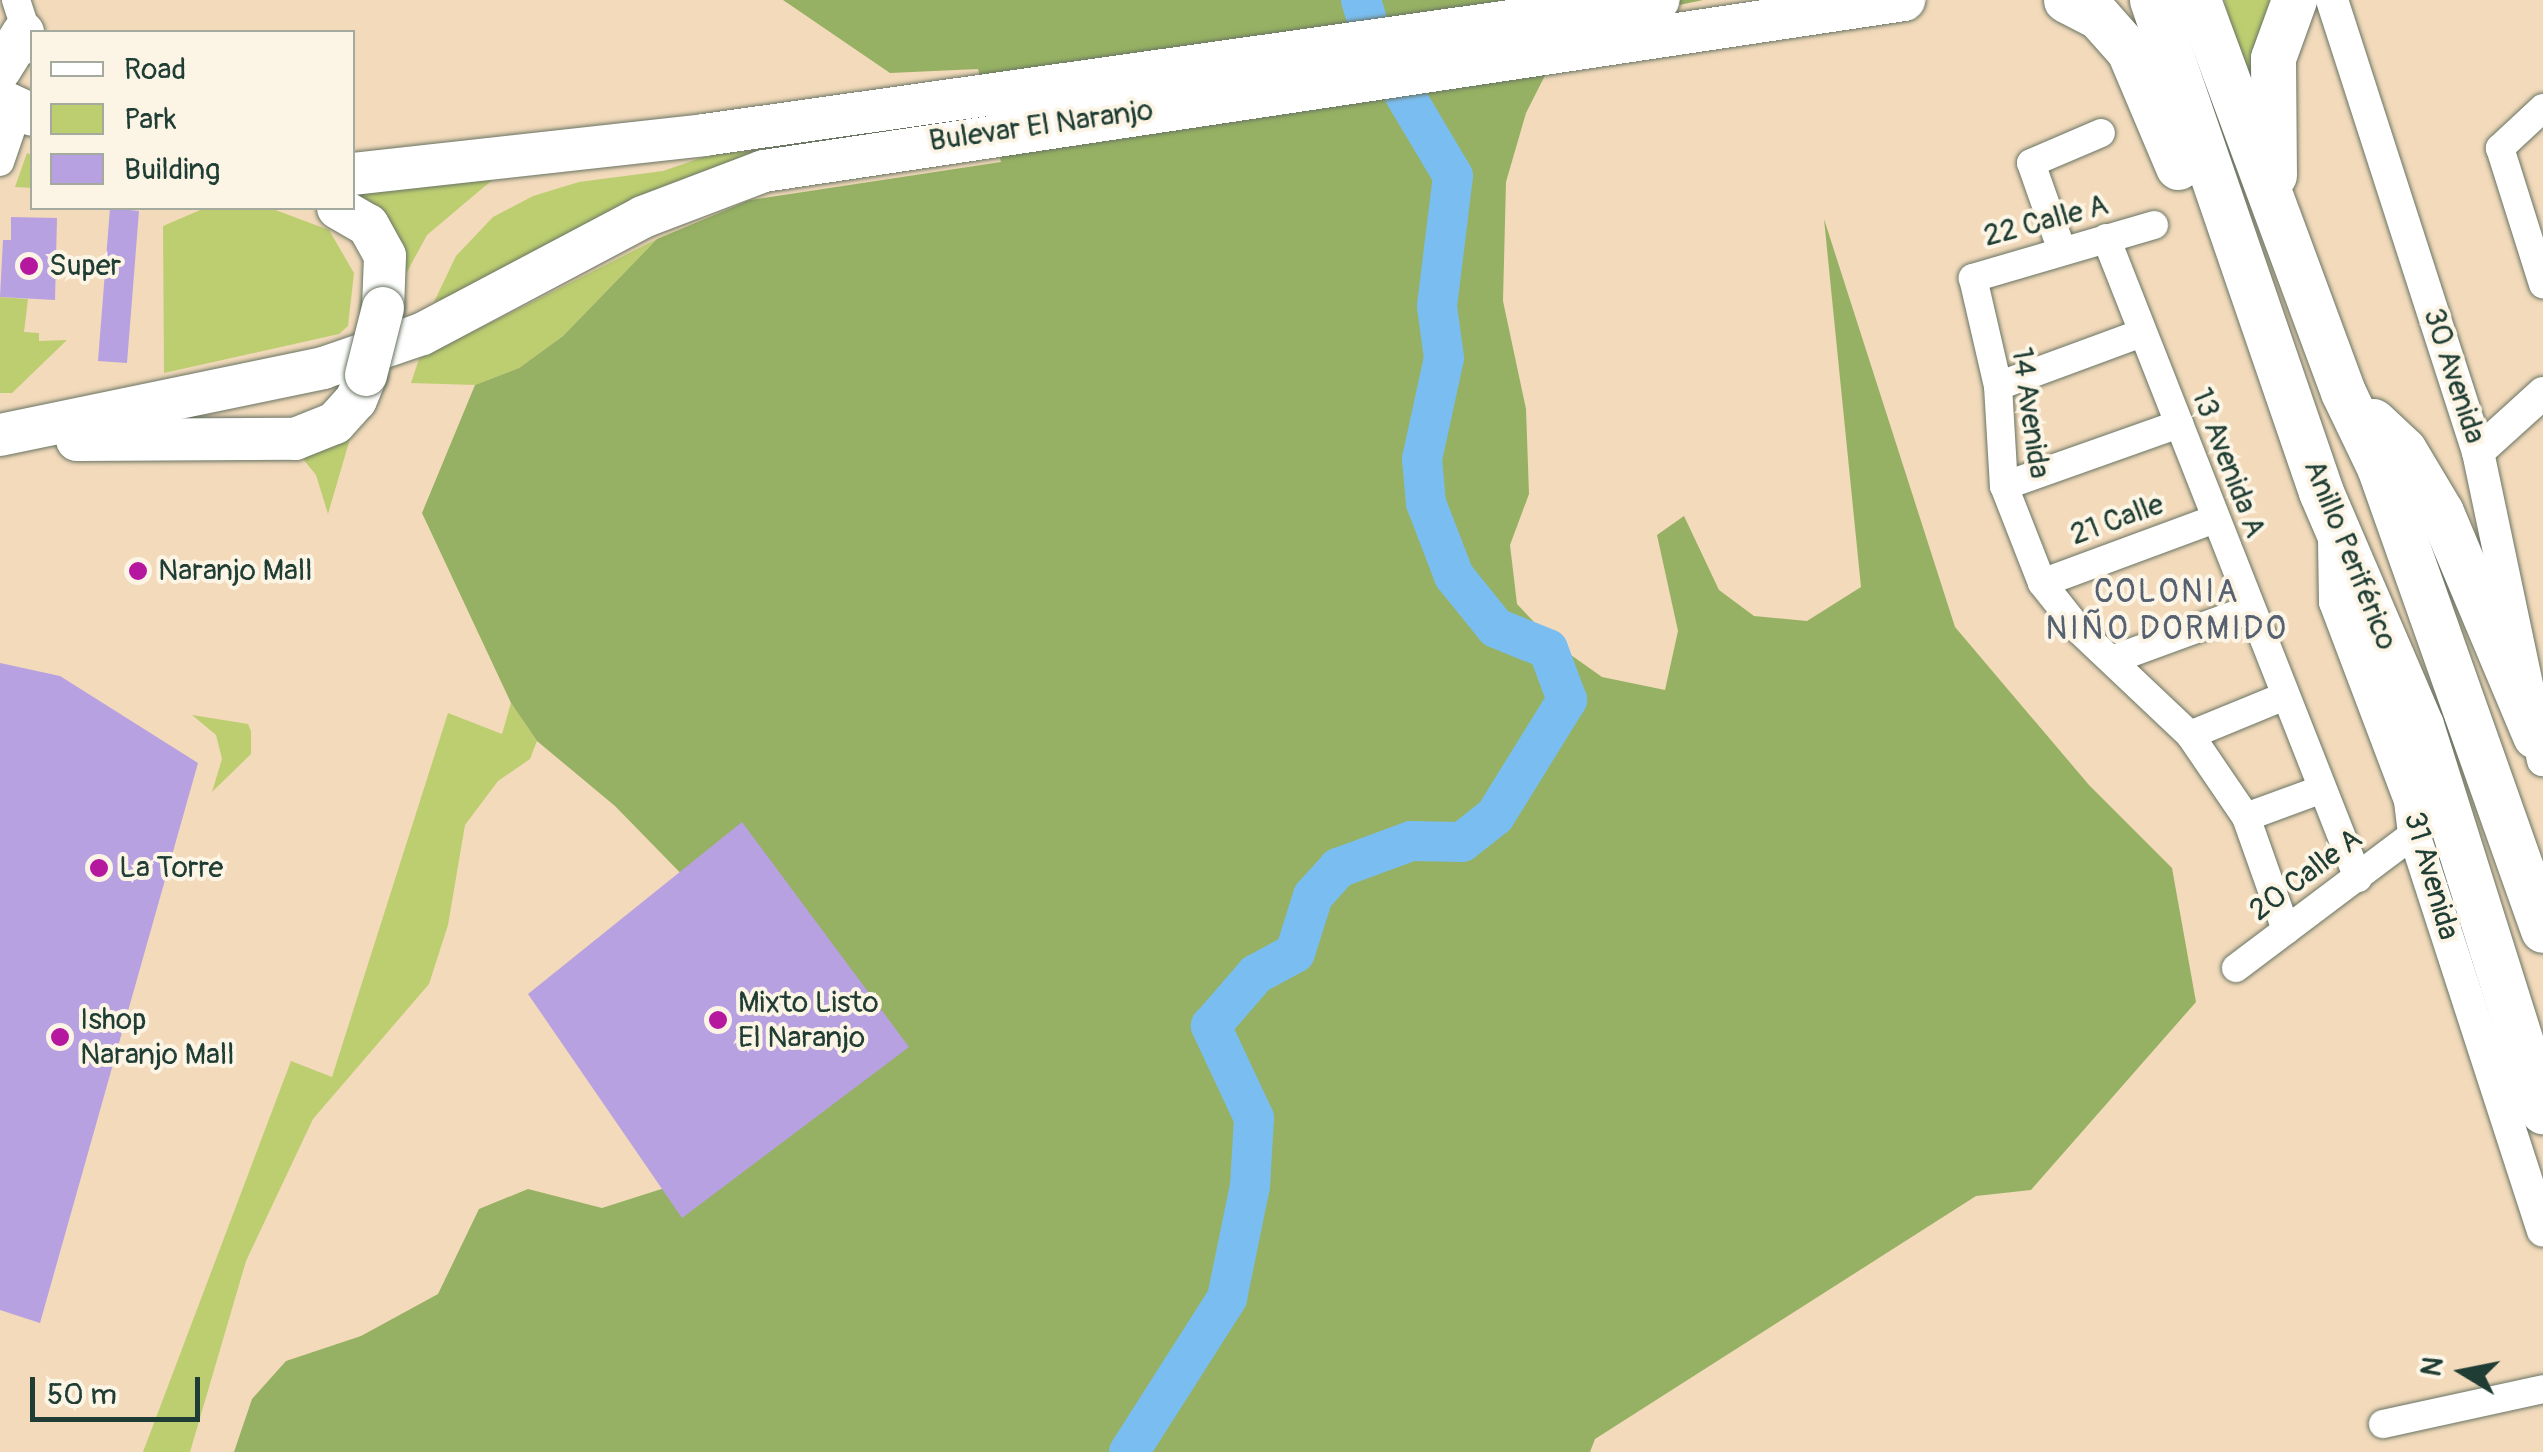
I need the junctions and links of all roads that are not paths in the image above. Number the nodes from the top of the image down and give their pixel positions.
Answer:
1 (1658, 0) edge
2 (1904, 0) edge
3 (2066, 0) edge
4 (2152, 0) edge
5 (2198, 0) edge
6 (2294, 0) edge
7 (2332, 0) edge
8 (24, 28) edge
9 (2192, 60) junction
10 (0, 70) edge
11 (17, 108) edge
12 (2543, 108) edge
13 (933, 122) junction
14 (2101, 133) dead end
15 (0, 162) edge
16 (355, 181) edge
17 (355, 191) edge
18 (2154, 224) dead end
19 (2280, 227) junction
20 (2106, 238) junction
21 (2060, 248) junction
22 (2538, 249) edge
23 (2543, 284) edge
24 (1976, 295) joint
25 (2139, 334) junction
26 (1998, 386) junction
27 (218, 390) junction
28 (2343, 392) junction
29 (2543, 393) edge
30 (2290, 402) junction
31 (0, 413) edge
32 (2180, 424) junction
33 (0, 436) edge
34 (2478, 452) junction
35 (2004, 486) junction
36 (2214, 519) junction
37 (2333, 520) junction
38 (2042, 583) junction
39 (2251, 610) junction
40 (2114, 659) junction
41 (2286, 696) junction
42 (2190, 735) junction
43 (2539, 748) edge
44 (2322, 790) junction
45 (2246, 817) junction
46 (2414, 834) junction
47 (2358, 878) junction
48 (2286, 930) junction
49 (2543, 930) edge
50 (2236, 968) dead end
51 (2543, 1111) edge
52 (2543, 1231) edge
53 (2543, 1389) edge
54 (2383, 1424) dead end

1 - 13 main road, Bulevar El Naranjo
2 - 13 main road, Bulevar El Naranjo
3 - 30 highway
4 - 9 highway, Anillo Periférico
5 - 9 highway, Anillo Periférico
6 - 19 highway
7 - 34 street, 30 Avenida
8 - 10 main road
9 - 19 highway, Anillo Periférico
9 - 30 highway, Anillo Periférico
11 - 15 street
12 - 22 street
13 - 16 main road, Bulevar El Naranjo
13 - 27 main road, Bulevar El Naranjo
14 - 21 street
17 - 33 main road, bridge
18 - 20 street, 22 Calle A
19 - 28 highway, Anillo Periférico
20 - 21 street, 22 Calle A
20 - 25 street, 13 Avenida A
21 - 24 street, 22 Calle A
22 - 23 street
24 - 26 street, 14 Avenida
25 - 26 street
25 - 32 street, 13 Avenida A
26 - 35 street, 14 Avenida
27 - 31 main road, Bulevar El Naranjo
27 - 33 main road, Bulevar El Naranjo
28 - 43 highway
28 - 49 highway, Anillo Periférico
29 - 34 street
30 - 37 highway, Anillo Periférico
32 - 35 street
32 - 36 street, 13 Avenida A
34 - 43 street, 30 Avenida
35 - 38 street, 14 Avenida
36 - 38 street, 21 Calle
36 - 39 street, 13 Avenida A
37 - 46 street, 31 Avenida
37 - 51 highway, Anillo Periférico
38 - 40 street, 14 Avenida
39 - 40 street
39 - 41 street, 13 Avenida A
40 - 42 street, 14 Avenida
41 - 42 street
41 - 44 street, 13 Avenida A
42 - 45 street, 14 Avenida
44 - 45 street
44 - 47 street, 13 Avenida A
45 - 48 street, 14 Avenida
46 - 47 street, 20 Calle A
46 - 52 street, 31 Avenida
47 - 48 street, 20 Calle A
48 - 50 street, 20 Calle A
53 - 54 street

